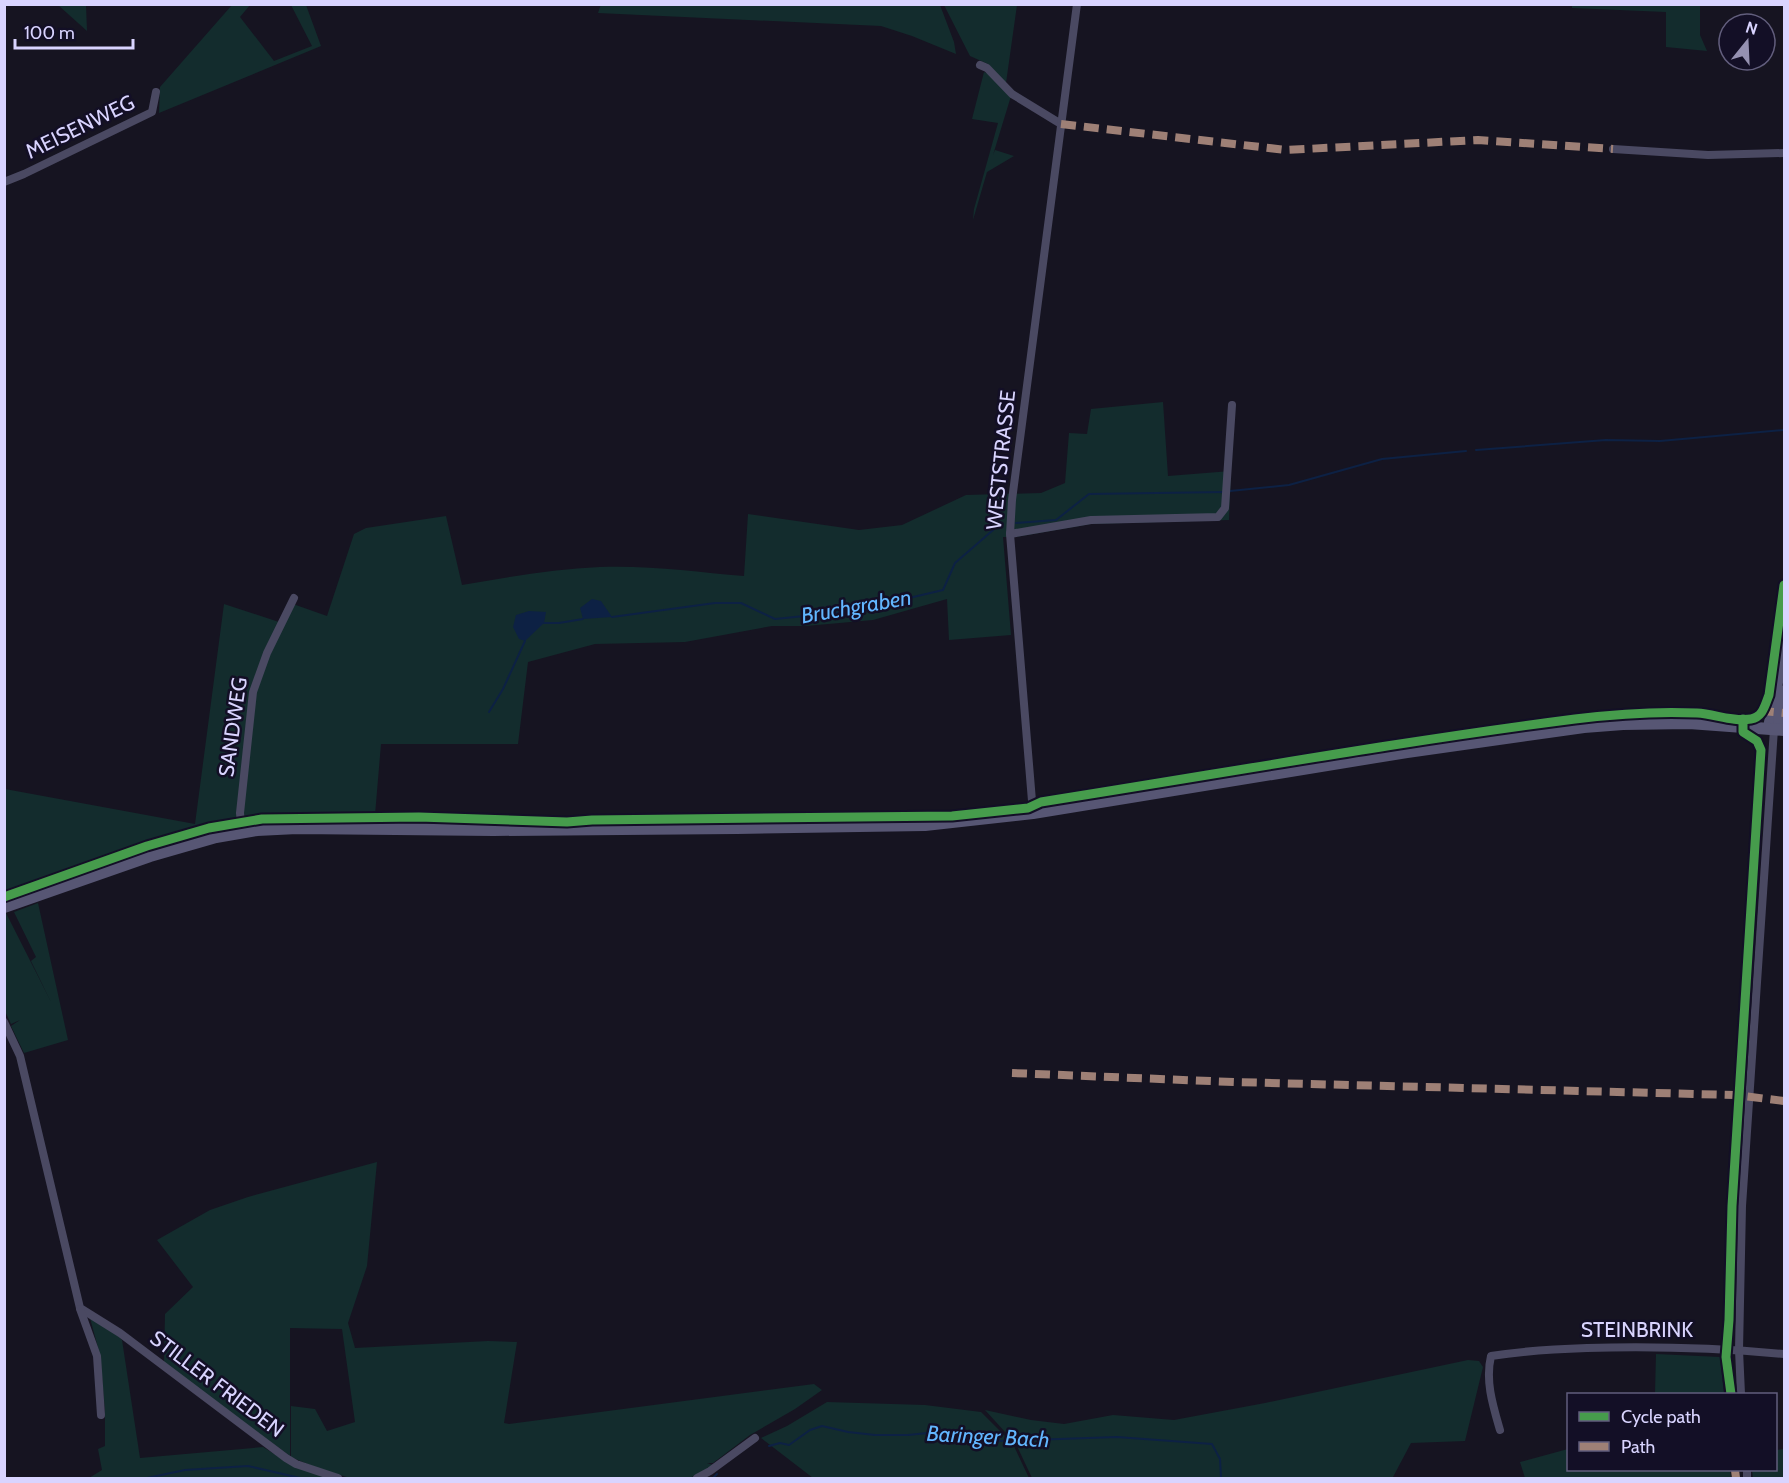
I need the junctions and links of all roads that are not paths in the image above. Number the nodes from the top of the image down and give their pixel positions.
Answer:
1 (1077, 4) edge
2 (980, 65) dead end
3 (156, 92) dead end
4 (1061, 124) junction
5 (1613, 149) dead end
6 (1785, 153) edge
7 (4, 182) edge
8 (1232, 405) dead end
9 (1010, 534) junction
10 (294, 598) dead end
11 (1785, 642) edge
12 (1777, 729) edge
13 (1033, 813) junction
14 (242, 832) junction
15 (4, 907) edge
16 (4, 1022) edge
17 (80, 1308) junction
18 (1739, 1350) junction
19 (1785, 1354) edge
20 (1741, 1393) edge
21 (101, 1414) dead end
22 (1500, 1430) dead end
23 (755, 1438) dead end
24 (338, 1479) edge
25 (697, 1479) edge

1 - 4 street, WESTSTRASSE
2 - 4 street
3 - 7 street, MEISENWEG
4 - 9 street, WESTSTRASSE
5 - 6 street
8 - 9 street
9 - 13 street, WESTSTRASSE
10 - 14 street, SANDWEG
11 - 12 main road
12 - 13 main road
12 - 18 street
13 - 14 main road
14 - 15 main road
16 - 17 street
17 - 21 street
17 - 24 street, STILLER FRIEDEN
18 - 19 street, STEINBRINK
18 - 20 street
18 - 22 street, STEINBRINK
23 - 25 street

